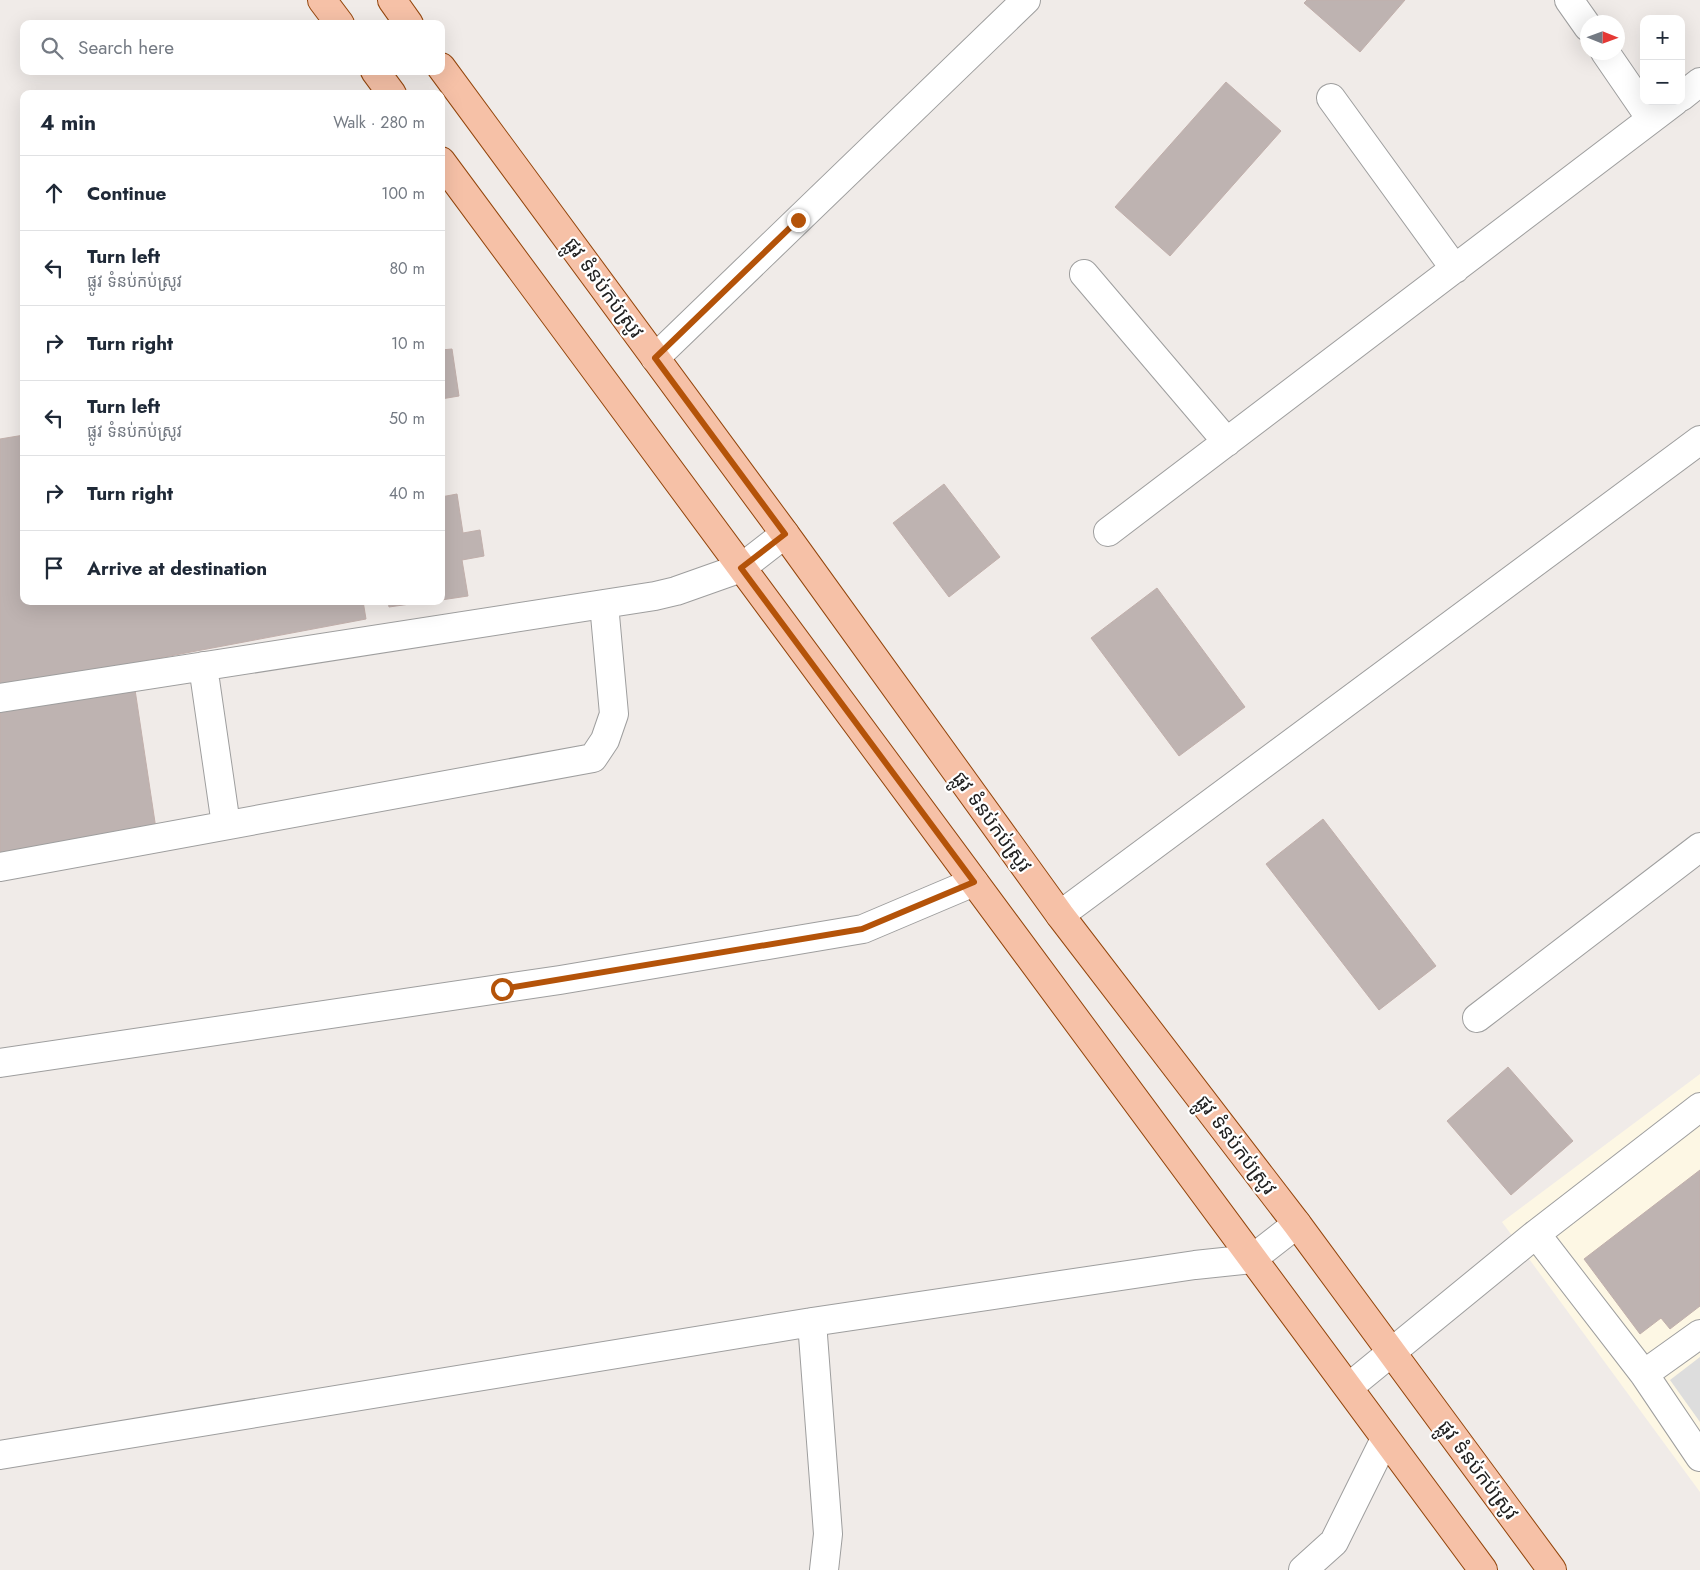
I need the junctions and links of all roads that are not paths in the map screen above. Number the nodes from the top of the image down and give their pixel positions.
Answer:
1 (322, 0) edge
2 (392, 0) edge
3 (1026, 0) edge
4 (1569, 0) edge
5 (1580, 16) edge
6 (337, 20) edge
7 (406, 20) edge
8 (1611, 60) edge
9 (445, 72) edge
10 (378, 75) edge
11 (1700, 82) edge
12 (389, 90) edge
13 (1685, 93) edge
14 (1330, 98) dead end
15 (1670, 105) edge
16 (1652, 119) junction
17 (445, 166) edge
18 (1455, 268) junction
19 (1084, 274) dead end
20 (655, 358) junction
21 (1700, 440) edge
22 (1227, 442) junction
23 (1108, 532) dead end
24 (785, 534) junction
25 (741, 568) junction
26 (604, 604) junction
27 (203, 666) junction
28 (0, 698) edge
29 (226, 826) junction
30 (1700, 848) edge
31 (0, 867) edge
32 (974, 882) junction
33 (1060, 915) junction
34 (1478, 1018) dead end
35 (0, 1063) edge
36 (1700, 1107) edge
37 (1297, 1224) junction
38 (1536, 1234) junction
39 (1252, 1259) junction
40 (812, 1322) junction
41 (1700, 1334) edge
42 (1391, 1353) junction
43 (1644, 1374) junction
44 (1349, 1387) junction
45 (1386, 1439) junction
46 (0, 1455) edge
47 (1700, 1457) edge
48 (824, 1570) edge
49 (1302, 1570) edge
50 (1483, 1570) edge
51 (1552, 1570) edge

1 - 6 main road
2 - 7 main road
3 - 20 street
4 - 5 street
8 - 16 street
9 - 20 main road, ផ្លូវ ទំនប់កប់ស្រូវ
10 - 12 main road
11 - 13 street
14 - 18 street
15 - 16 street
16 - 18 street
17 - 25 main road
18 - 22 street
19 - 22 street
20 - 24 main road, ផ្លូវ ទំនប់កប់ស្រូវ
21 - 33 street
22 - 23 street
24 - 25 street
24 - 33 main road, ផ្លូវ ទំនប់កប់ស្រូវ
25 - 26 street
25 - 32 main road
26 - 27 street
26 - 29 street
27 - 28 street
27 - 29 street
29 - 31 street
30 - 34 street
32 - 35 street
32 - 39 main road
33 - 37 main road, ផ្លូវ ទំនប់កប់ស្រូវ
36 - 38 street
37 - 39 street
37 - 42 main road, ផ្លូវ ទំនប់កប់ស្រូវ
38 - 42 street
38 - 43 street
39 - 40 street
39 - 44 main road
40 - 46 street
40 - 48 street
41 - 43 street
42 - 44 street
42 - 51 main road, ផ្លូវ ទំនប់កប់ស្រូវ
43 - 47 street
44 - 45 main road
45 - 49 street
45 - 50 main road

